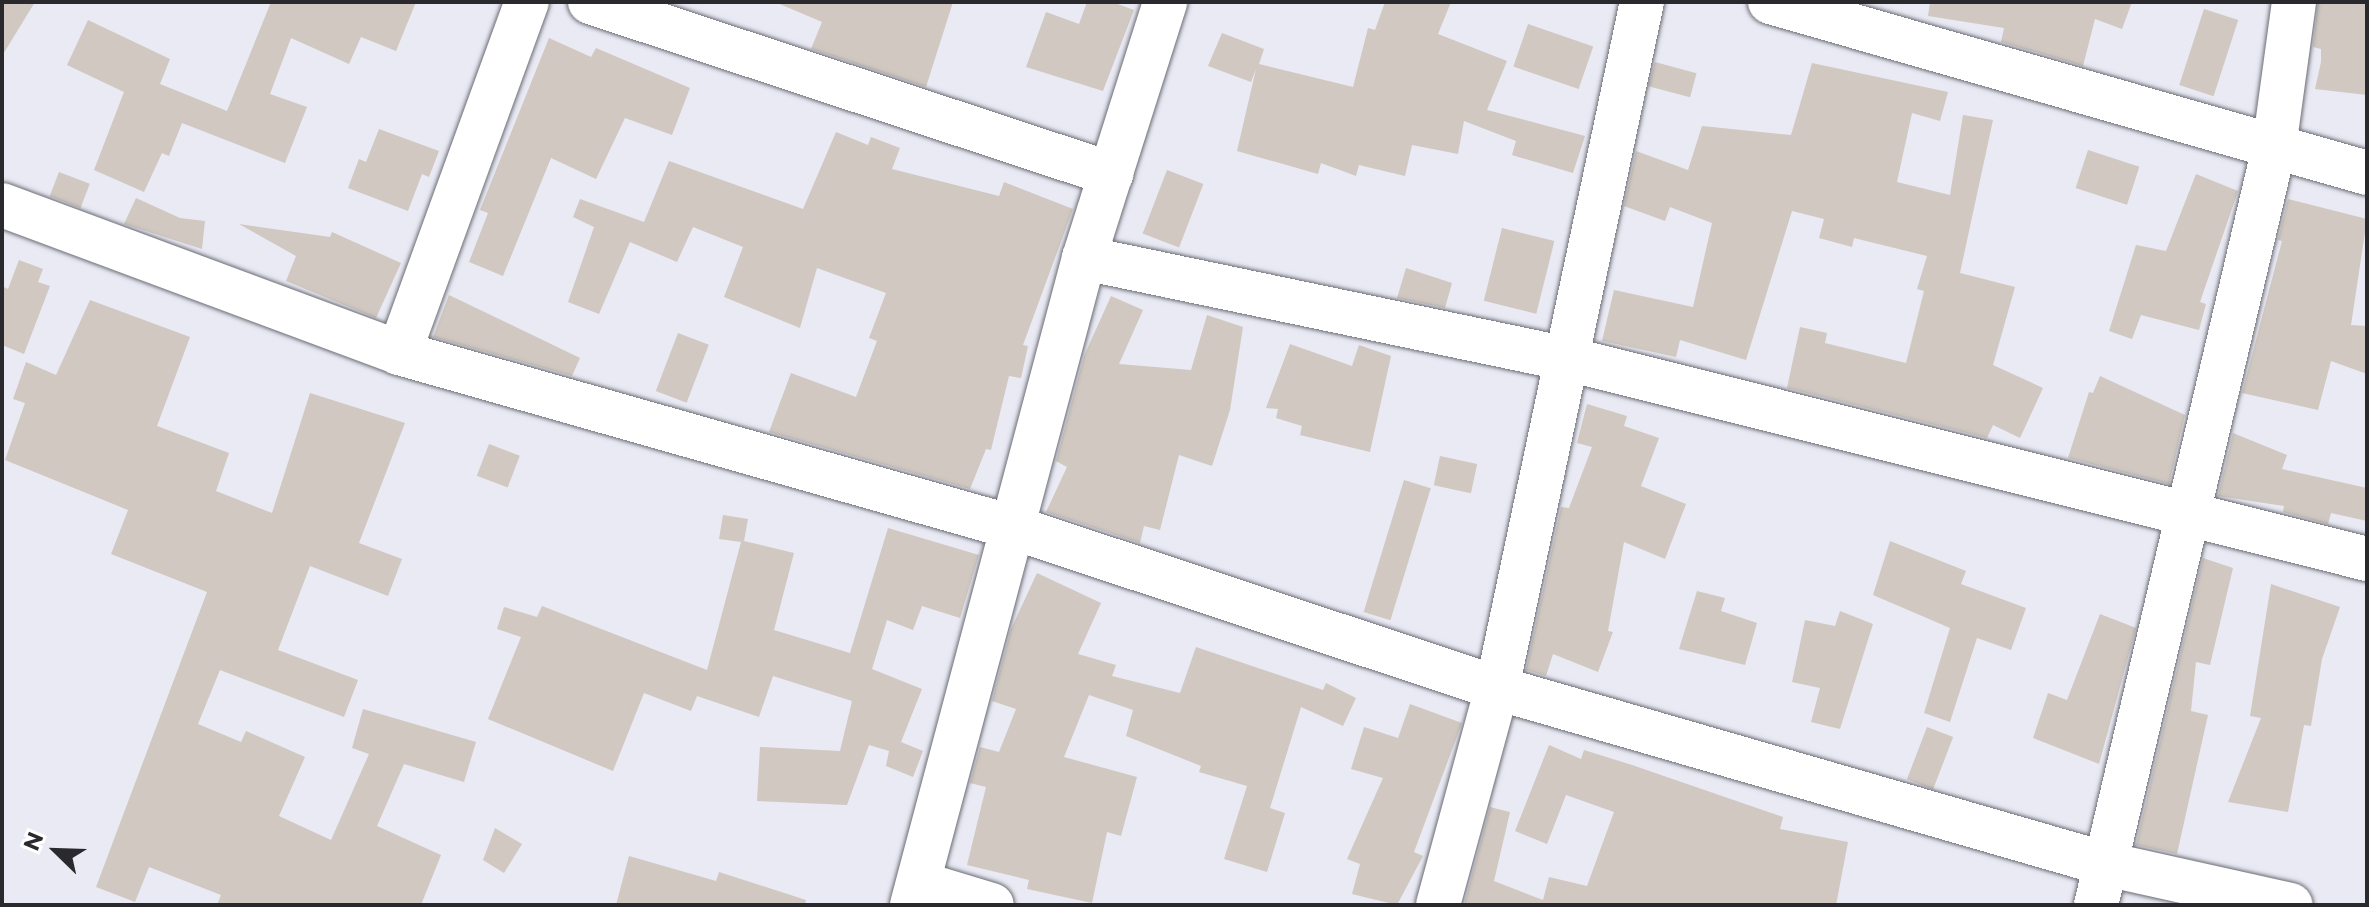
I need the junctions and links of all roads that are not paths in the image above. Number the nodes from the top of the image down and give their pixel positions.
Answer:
1 (527, 2) edge
2 (590, 2) edge
3 (1165, 2) edge
4 (1642, 2) edge
5 (1770, 2) edge
6 (2294, 2) edge
7 (2274, 148) junction
8 (2367, 173) edge
9 (1111, 174) junction
10 (2, 205) edge
11 (1084, 258) junction
12 (399, 353) junction
13 (1568, 359) junction
14 (2183, 514) junction
15 (1012, 527) junction
16 (2367, 559) edge
17 (1497, 688) junction
18 (2106, 864) junction
19 (916, 894) edge
20 (992, 905) edge
21 (1438, 905) edge
22 (2096, 905) edge
23 (2291, 905) edge

1 - 12 street
2 - 9 street
3 - 9 street
4 - 13 street
5 - 7 street
6 - 7 street
7 - 8 street
7 - 14 street
9 - 11 street
10 - 12 street
11 - 13 street
11 - 15 street
12 - 15 street
13 - 14 street
13 - 17 street
14 - 16 street
14 - 18 street
15 - 17 street
15 - 19 street
17 - 18 street
17 - 21 street
18 - 22 street
18 - 23 street
19 - 20 street

